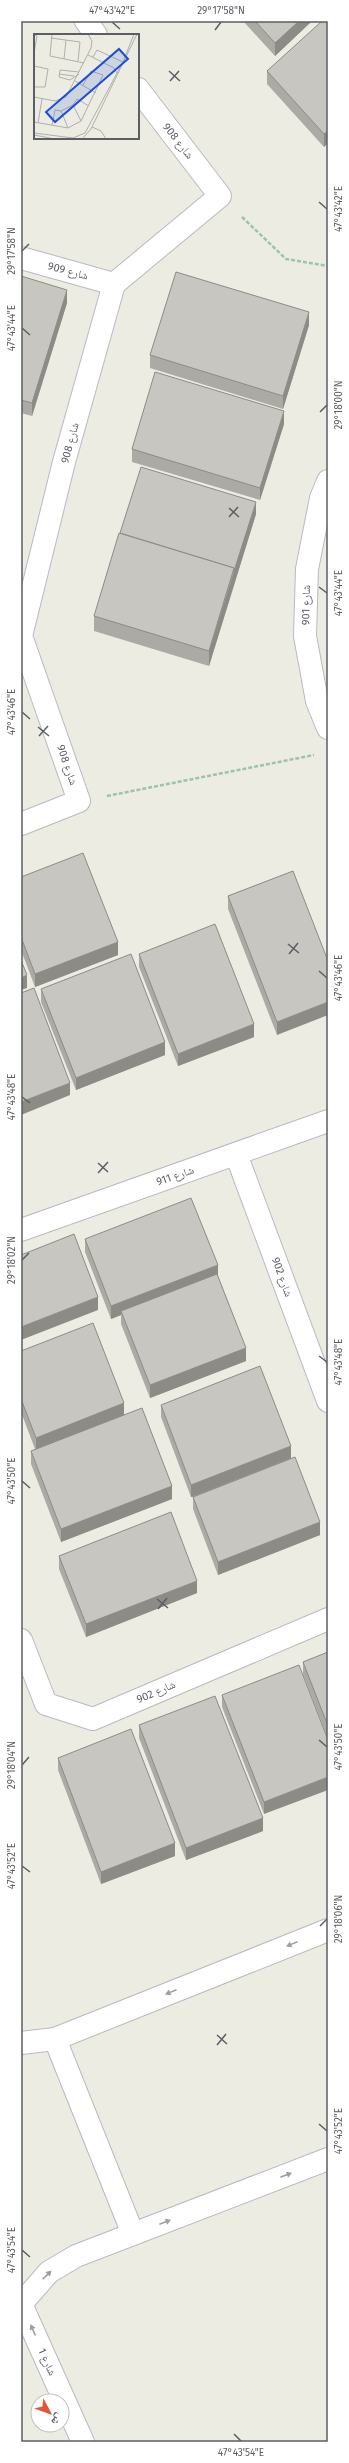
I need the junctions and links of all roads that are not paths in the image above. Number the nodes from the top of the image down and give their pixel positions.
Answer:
1 (86, 21) edge
2 (95, 34) edge
3 (139, 90) edge
4 (21, 258) edge
5 (114, 284) junction
6 (328, 481) edge
7 (21, 636) edge
8 (328, 728) edge
9 (21, 824) edge
10 (328, 1120) edge
11 (236, 1154) junction
12 (21, 1230) edge
13 (328, 1400) edge
14 (328, 1619) edge
15 (21, 1640) edge
16 (328, 1930) edge
17 (55, 2039) junction
18 (21, 2043) edge
19 (328, 2159) edge
20 (133, 2234) junction
21 (21, 2304) edge
22 (83, 2442) edge

1 - 2 street
3 - 5 street, شارع 908
4 - 5 street, شارع 909
5 - 7 street, شارع 908
6 - 8 street, شارع 901
7 - 9 street, شارع 908
10 - 11 street, شارع 911
11 - 12 street, شارع 911
11 - 13 street, شارع 902
14 - 15 street, شارع 902
16 -> 17 street
17 - 18 street
17 - 20 street
20 -> 19 street
21 -> 20 street
22 -> 21 street, شارع 1

